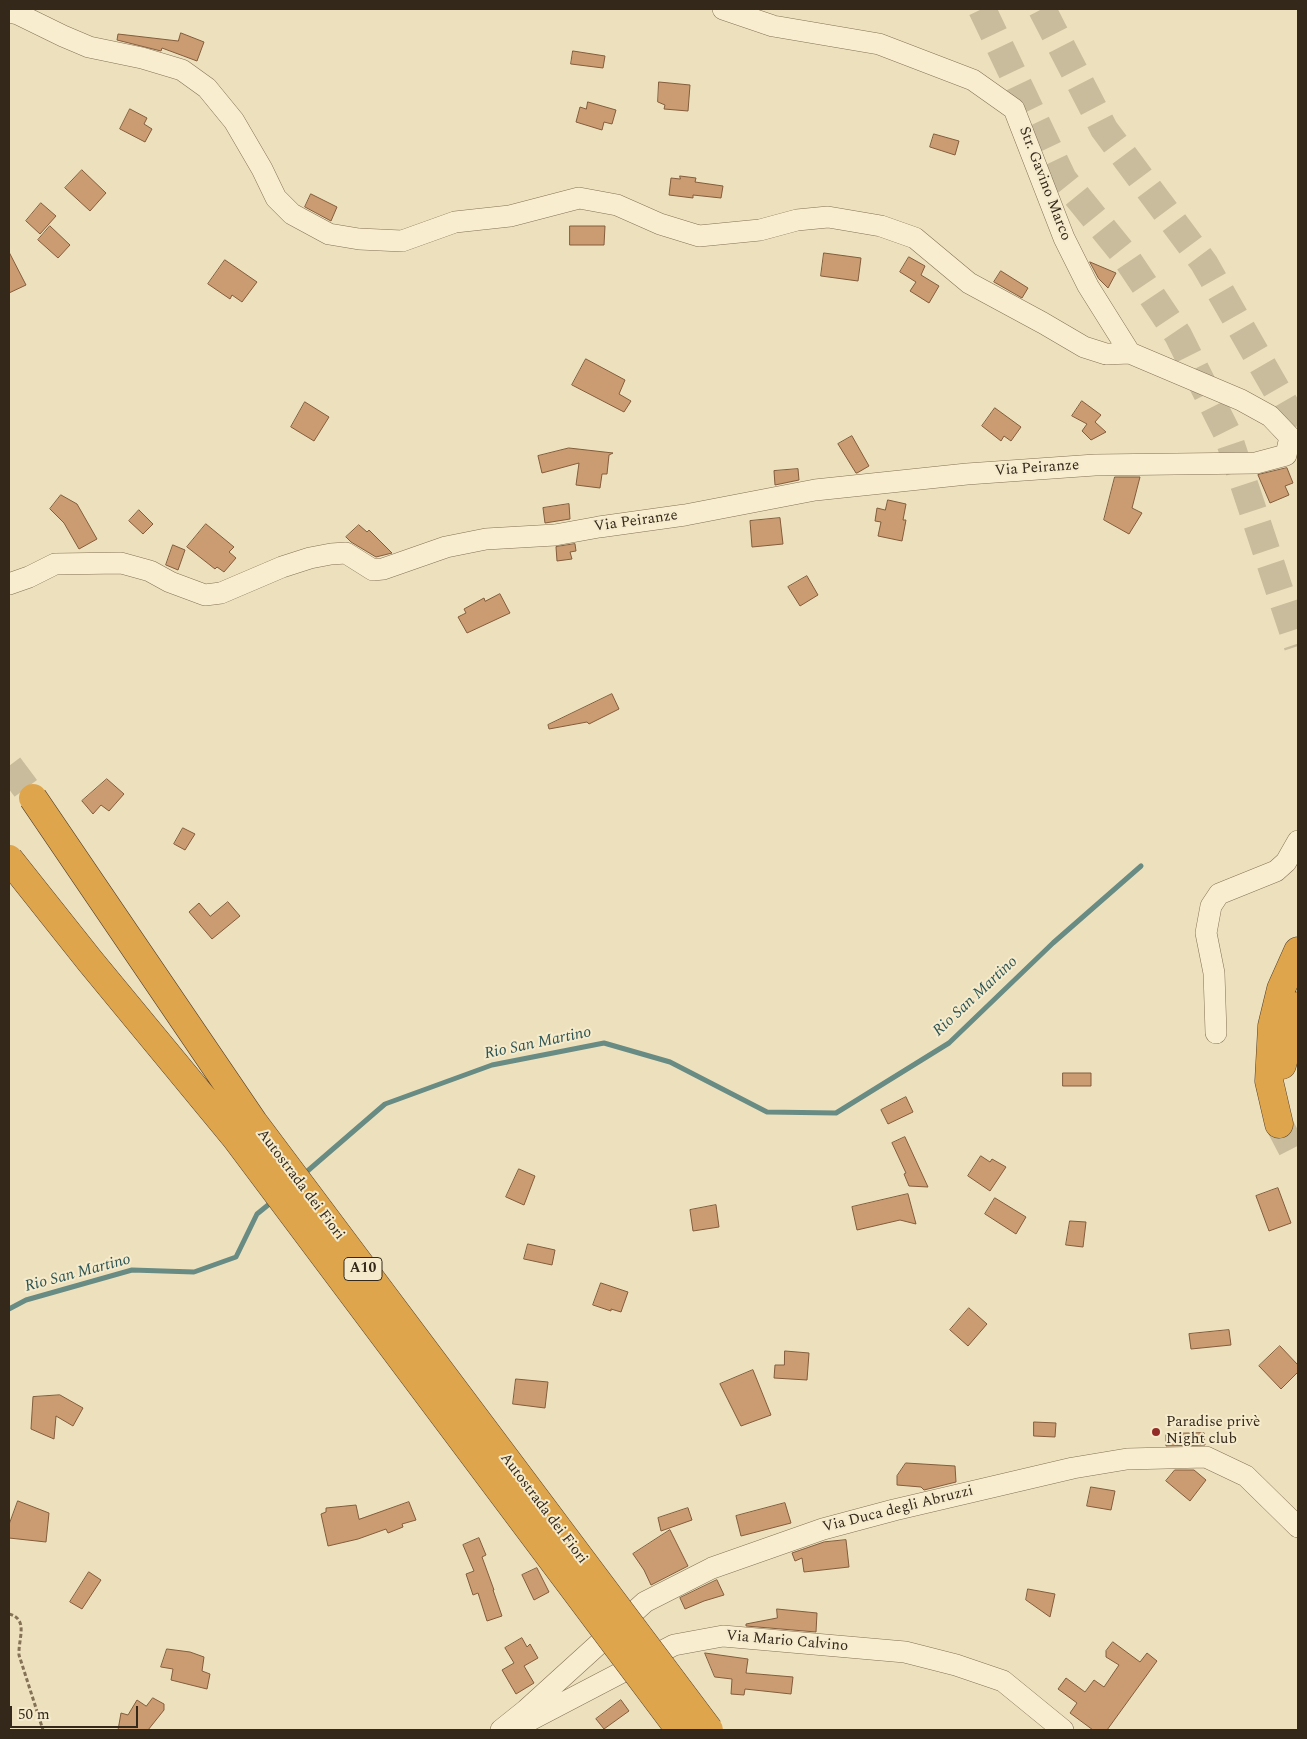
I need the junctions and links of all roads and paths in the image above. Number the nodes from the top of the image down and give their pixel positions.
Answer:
1 (723, 9) edge
2 (9, 12) edge
3 (1130, 354) junction
4 (1292, 457) edge
5 (9, 584) edge
6 (33, 798) tunnel mouth
7 (1298, 841) edge
8 (9, 859) edge
9 (1298, 951) edge
10 (1298, 1006) edge
11 (1216, 1033) dead end
12 (1298, 1527) edge
13 (9, 1614) edge
14 (43, 1730) edge
15 (501, 1730) edge
16 (512, 1730) edge
17 (680, 1730) edge
18 (709, 1730) edge
19 (1063, 1730) edge

1 - 3 street, Str. Gavino Marco
2 - 3 street
3 - 4 street
4 - 5 street, Via Peiranze
6 - 18 highway, Autostrada dei Fiori / A10, bridge
7 - 11 street
8 - 17 highway, Autostrada dei Fiori / A10, bridge
9 - 10 highway
12 - 15 street, Via Duca degli Abruzzi
13 - 14 path
16 - 19 street, Via Mario Calvino

